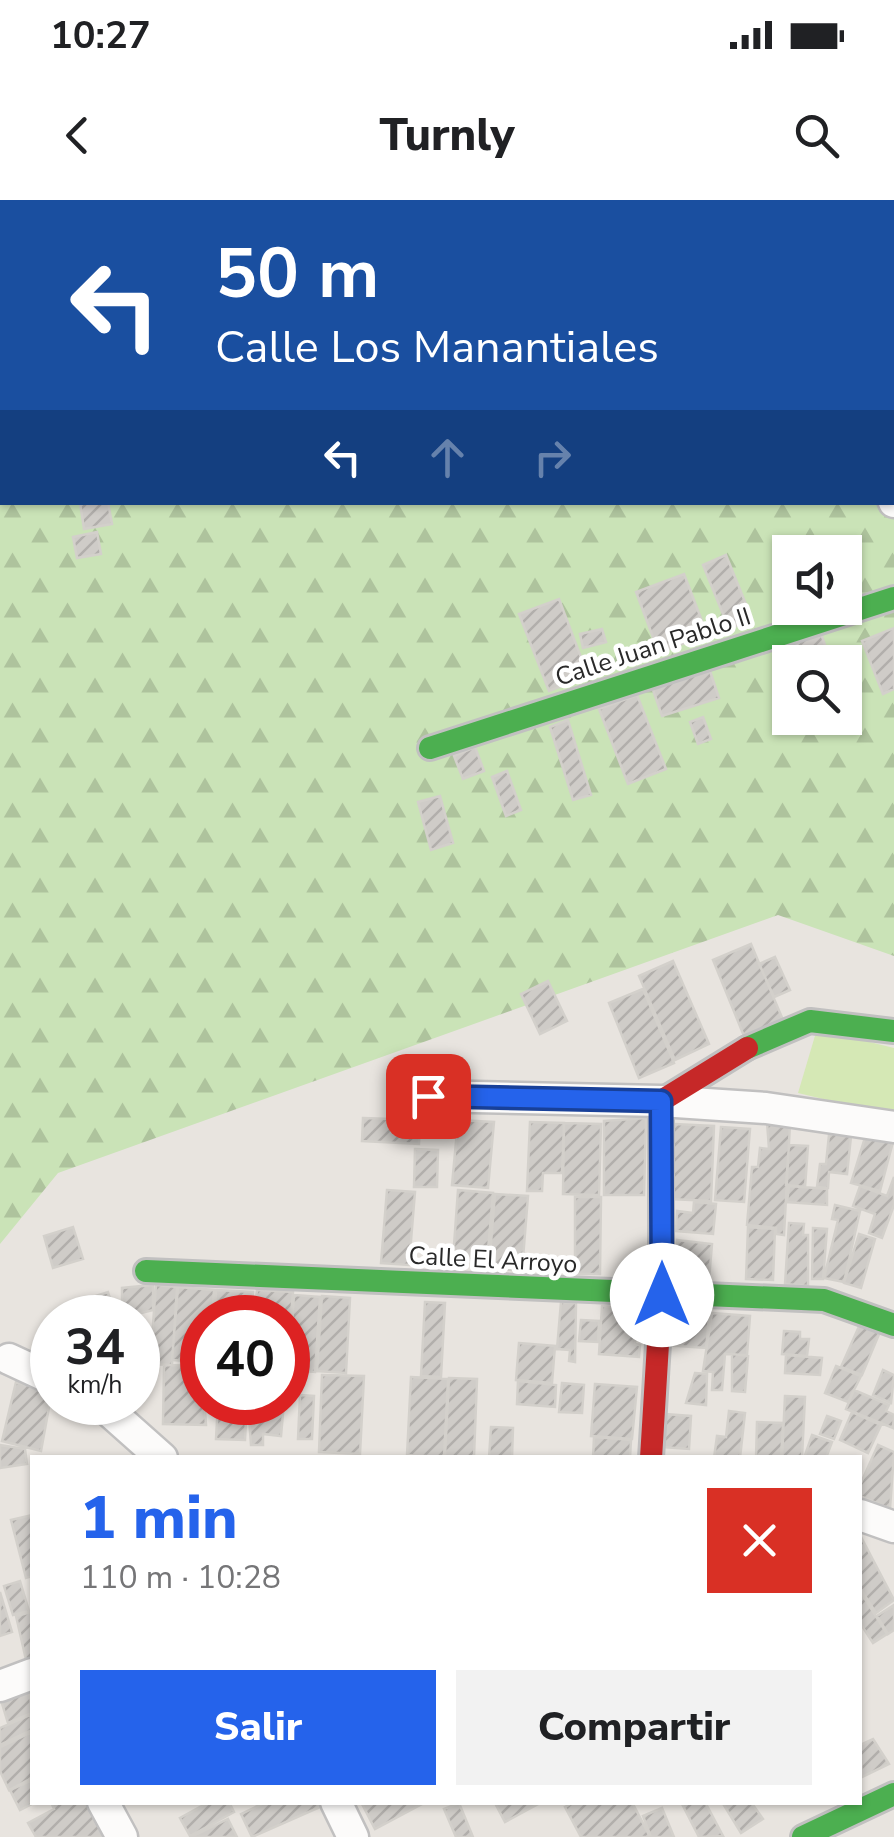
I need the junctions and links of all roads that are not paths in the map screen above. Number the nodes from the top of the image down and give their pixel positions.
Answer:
1 (894, 598) edge
2 (430, 748) dead end
3 (894, 1031) edge
4 (428, 1096) dead end
5 (661, 1101) junction
6 (894, 1127) edge
7 (146, 1271) dead end
8 (662, 1295) junction
9 (894, 1326) edge
10 (9, 1359) dead end
11 (30, 1369) edge
12 (125, 1425) edge
13 (159, 1455) edge
14 (650, 1455) edge
15 (862, 1516) edge
16 (894, 1528) edge
17 (30, 1675) edge
18 (0, 1686) edge
19 (894, 1794) edge
20 (105, 1805) edge
21 (337, 1805) edge
22 (122, 1837) edge
23 (353, 1837) edge
24 (803, 1837) edge

1 - 2 street, Calle Juan Pablo II
3 - 5 street
4 - 5 street
5 - 6 street
5 - 8 street
7 - 8 street, Calle El Arroyo
8 - 9 street, Calle El Arroyo
8 - 14 street
10 - 11 street
12 - 13 street
15 - 16 street
17 - 18 street
19 - 24 street
20 - 22 street
21 - 23 street

